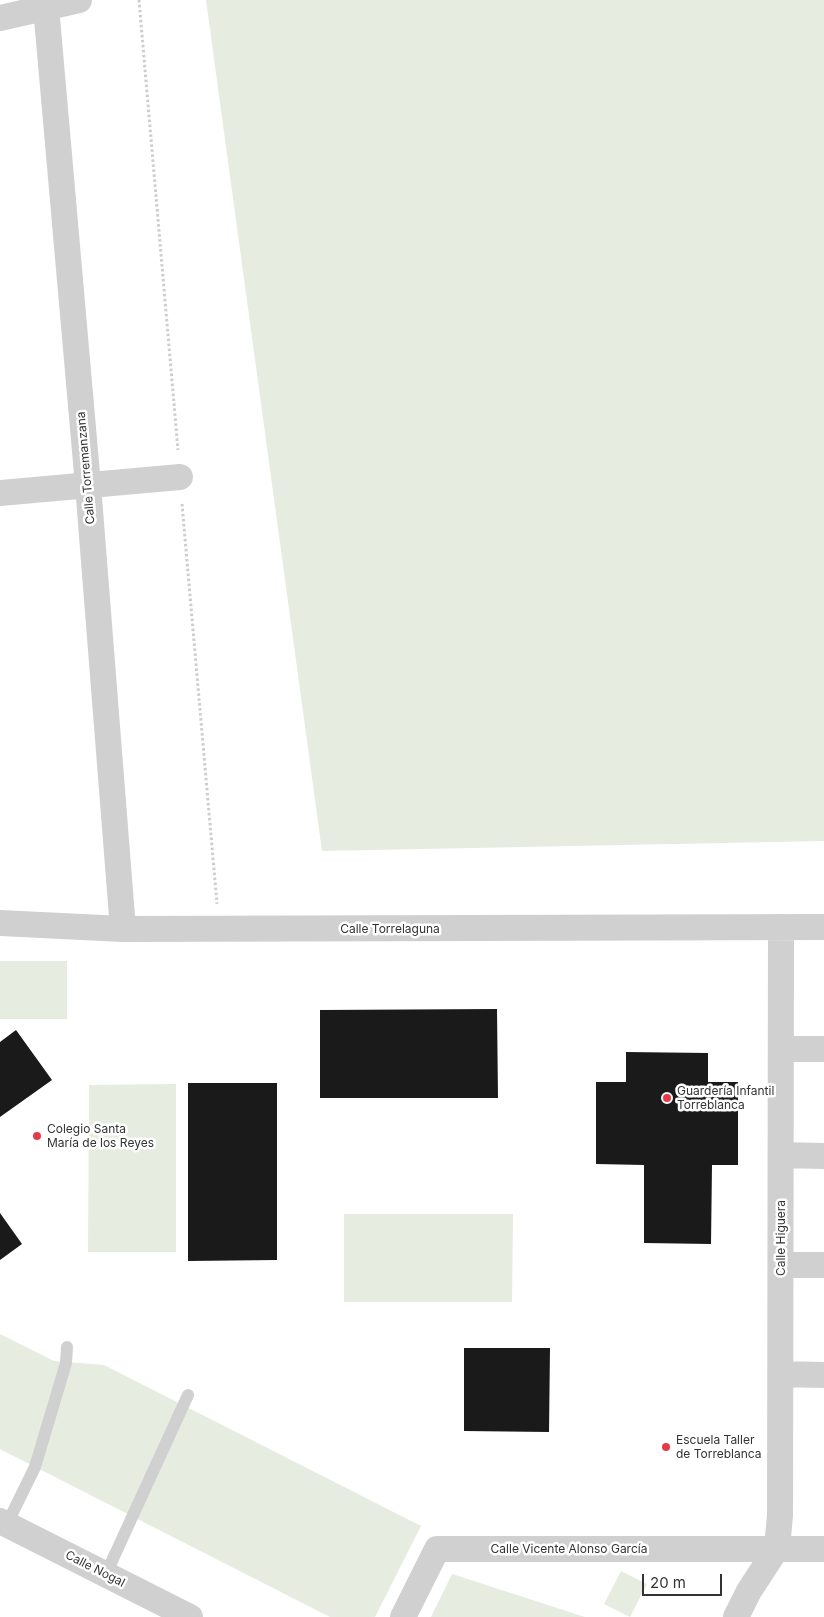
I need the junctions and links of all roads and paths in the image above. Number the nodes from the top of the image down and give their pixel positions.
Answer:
1 (79, 0) edge
2 (46, 7) junction
3 (0, 18) edge
4 (180, 476) dead end
5 (88, 484) junction
6 (0, 493) edge
7 (0, 923) edge
8 (781, 927) junction
9 (824, 928) edge
10 (123, 930) junction
11 (781, 1049) junction
12 (824, 1049) edge
13 (781, 1156) junction
14 (824, 1156) edge
15 (780, 1265) junction
16 (824, 1265) edge
17 (66, 1347) dead end
18 (781, 1374) junction
19 (824, 1375) edge
20 (188, 1395) dead end
21 (4, 1523) edge
22 (777, 1548) junction
23 (824, 1549) edge
24 (106, 1574) junction
25 (190, 1617) edge
26 (403, 1617) edge
27 (736, 1617) edge

1 - 2 street
2 - 3 street
2 - 5 street, Calle Torremanzana
4 - 5 street
5 - 6 street
5 - 10 street, Calle Torremanzana
7 - 10 street, Calle Torrelaguna
8 - 9 street, Calle Torrelaguna
8 - 10 street, Calle Torrelaguna
8 - 11 street, Calle Higuera
11 - 12 street
11 - 13 street, Calle Higuera
13 - 14 street
13 - 15 street, Calle Higuera
15 - 16 street
15 - 18 street, Calle Higuera
17 - 21 lane
18 - 19 street
18 - 22 street, Calle Higuera
20 - 24 lane
21 - 24 street, Calle Nogal
22 - 23 street
22 - 26 street, Calle Vicente Alonso García
22 - 27 street
24 - 25 street, Calle Nogal

